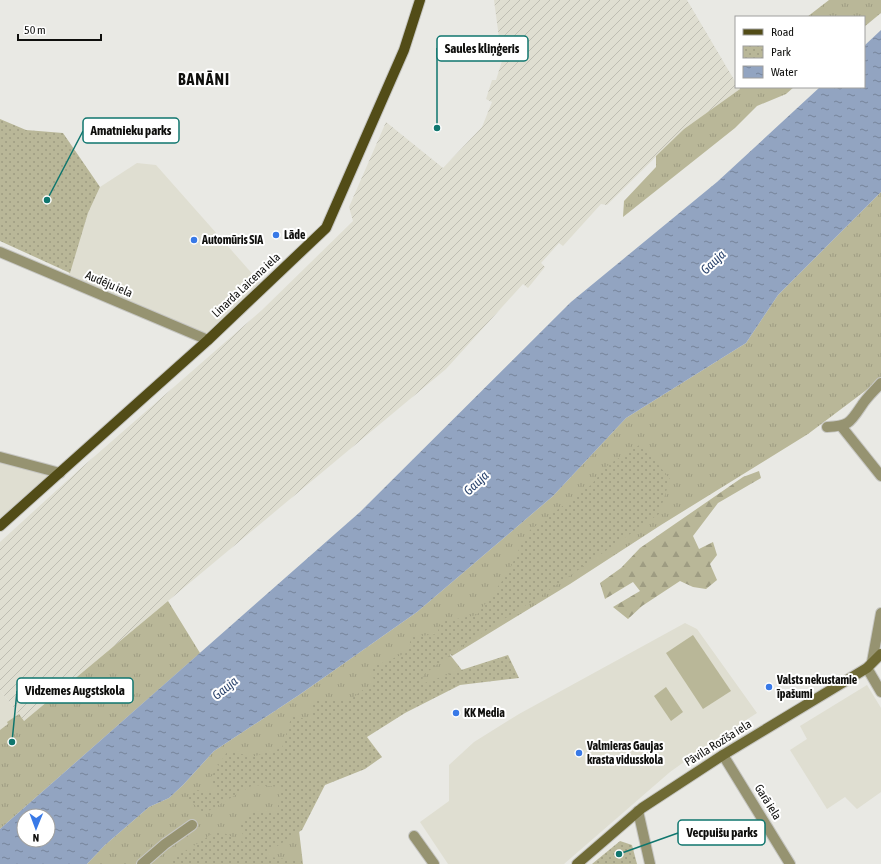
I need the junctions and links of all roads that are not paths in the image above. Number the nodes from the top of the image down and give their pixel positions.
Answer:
1 (420, 0) edge
2 (0, 252) edge
3 (208, 340) junction
4 (881, 383) edge
5 (841, 426) junction
6 (827, 427) dead end
7 (0, 457) edge
8 (60, 473) junction
9 (881, 476) edge
10 (0, 526) edge
11 (881, 613) edge
12 (881, 654) edge
13 (869, 665) junction
14 (881, 692) edge
15 (723, 755) junction
16 (638, 811) junction
17 (192, 825) dead end
18 (414, 836) dead end
19 (142, 864) edge
20 (434, 864) edge
21 (577, 864) edge
22 (650, 864) edge
23 (790, 864) edge

1 - 3 main road, Linarda Laicena iela
2 - 3 street, Audēju iela
3 - 8 main road, Linarda Laicena iela
4 - 5 street
5 - 6 street
5 - 9 street
7 - 8 street
8 - 10 main road, Linarda Laicena iela
11 - 13 street
12 - 13 street, Pāvila Rozīša iela
13 - 14 street
13 - 15 street, Pāvila Rozīša iela
15 - 16 street, Pāvila Rozīša iela
15 - 23 street, Garā iela
16 - 21 street, Pāvila Rozīša iela
16 - 22 street
17 - 19 street
18 - 20 street

